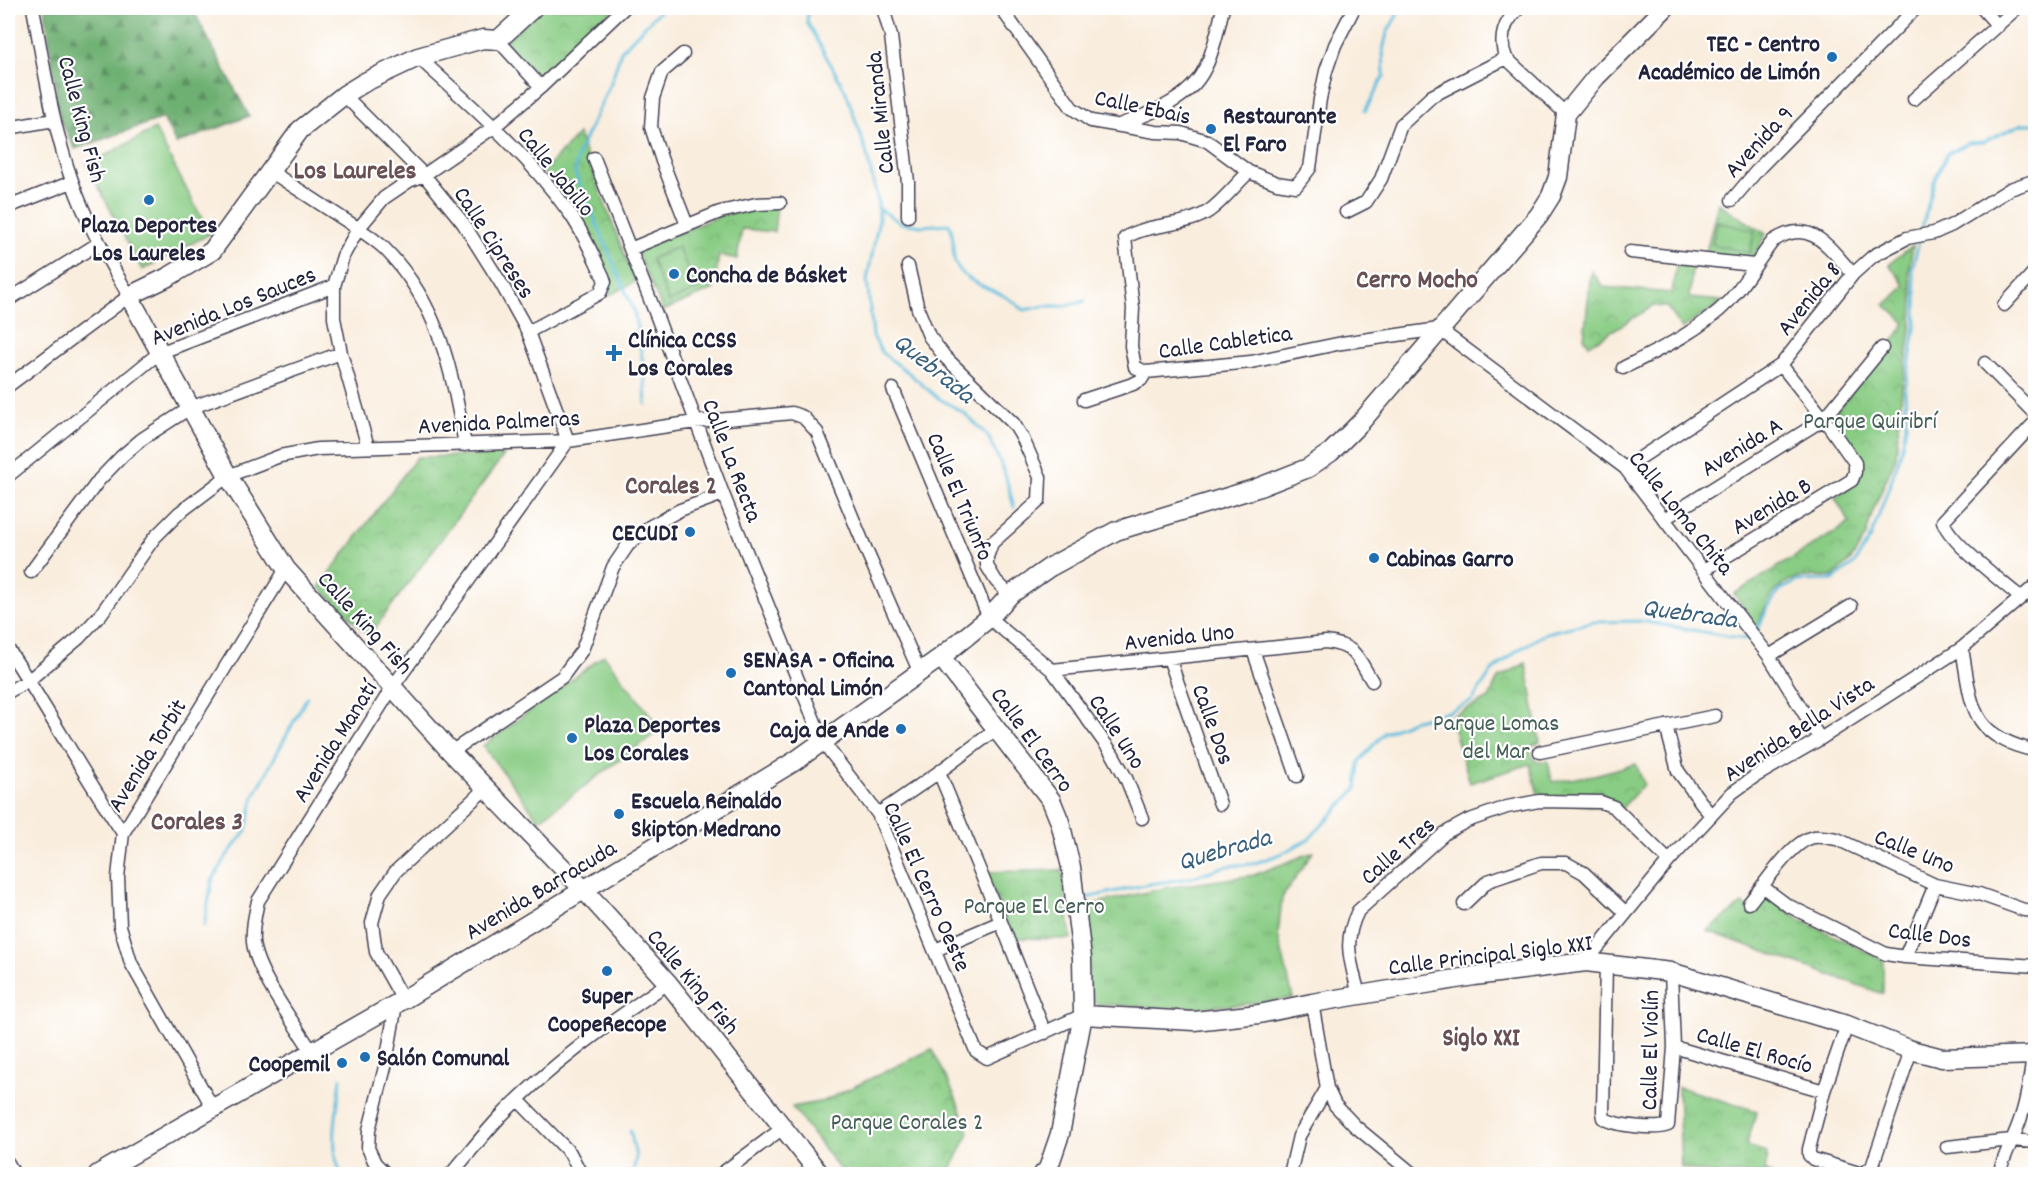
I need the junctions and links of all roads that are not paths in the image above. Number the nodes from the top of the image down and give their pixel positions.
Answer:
1 (33, 8) edge
2 (624, 8) edge
3 (883, 8) edge
4 (1001, 8) edge
5 (1223, 8) edge
6 (1354, 8) edge
7 (1519, 8) edge
8 (1665, 8) edge
9 (1916, 8) edge
10 (1982, 8) edge
11 (2017, 8) edge
12 (528, 9) edge
13 (1998, 26) junction
14 (498, 40) junction
15 (683, 54) dead end
16 (418, 57) junction
17 (1506, 58) junction
18 (541, 87) junction
19 (344, 95) junction
20 (1914, 99) dead end
21 (1566, 114) junction
22 (54, 120) junction
23 (1115, 126) junction
24 (494, 127) junction
25 (8, 128) edge
26 (594, 158) dead end
27 (270, 171) junction
28 (1249, 172) junction
29 (424, 174) junction
30 (2036, 180) edge
31 (72, 182) junction
32 (1732, 200) dead end
33 (780, 202) dead end
34 (8, 207) edge
35 (1346, 212) dead end
36 (908, 216) dead end
37 (687, 225) junction
38 (358, 229) junction
39 (99, 243) junction
40 (630, 249) junction
41 (1630, 252) dead end
42 (1755, 265) junction
43 (908, 266) dead end
44 (2036, 270) edge
45 (1853, 274) junction
46 (334, 286) junction
47 (129, 296) junction
48 (8, 300) edge
49 (2004, 305) dead end
50 (1439, 329) junction
51 (528, 332) junction
52 (1882, 348) dead end
53 (159, 353) junction
54 (340, 353) junction
55 (1985, 363) dead end
56 (1781, 365) junction
57 (1623, 368) dead end
58 (1146, 372) junction
59 (8, 386) edge
60 (893, 389) dead end
61 (1084, 400) dead end
62 (190, 408) junction
63 (2034, 413) edge
64 (1824, 419) junction
65 (695, 422) junction
66 (567, 441) junction
67 (465, 444) junction
68 (368, 447) junction
69 (1625, 468) junction
70 (8, 476) edge
71 (228, 476) junction
72 (723, 494) junction
73 (1664, 519) junction
74 (286, 569) junction
75 (1704, 570) junction
76 (31, 572) dead end
77 (2036, 585) edge
78 (1010, 595) junction
79 (2021, 598) junction
80 (1851, 606) dead end
81 (989, 618) junction
82 (1962, 648) junction
83 (8, 649) edge
84 (1253, 650) junction
85 (1769, 656) junction
86 (941, 657) junction
87 (1169, 658) junction
88 (1052, 669) junction
89 (920, 673) junction
90 (28, 681) junction
91 (1372, 681) dead end
92 (393, 688) junction
93 (8, 692) edge
94 (1715, 716) dead end
95 (1666, 726) junction
96 (998, 728) junction
97 (1820, 739) junction
98 (823, 742) junction
99 (2036, 751) edge
100 (451, 752) junction
101 (1540, 752) dead end
102 (939, 772) junction
103 (1297, 776) dead end
104 (485, 789) junction
105 (1220, 804) dead end
106 (878, 814) junction
107 (1711, 816) junction
108 (1142, 818) dead end
109 (123, 833) junction
110 (1670, 861) junction
111 (1935, 885) junction
112 (1763, 887) junction
113 (585, 891) junction
114 (1749, 903) dead end
115 (1464, 904) dead end
116 (2036, 911) edge
117 (1626, 913) junction
118 (1001, 922) junction
119 (935, 950) junction
120 (1905, 957) junction
121 (1586, 962) junction
122 (1606, 964) junction
123 (2036, 966) edge
124 (1671, 972) junction
125 (668, 983) junction
126 (1359, 995) junction
127 (399, 1002) junction
128 (1312, 1003) junction
129 (1083, 1015) junction
130 (1847, 1025) junction
131 (1045, 1033) junction
132 (1674, 1047) junction
133 (1911, 1050) junction
134 (312, 1052) junction
135 (2034, 1055) edge
136 (1327, 1088) junction
137 (1824, 1091) junction
138 (518, 1100) junction
139 (213, 1108) junction
140 (783, 1128) junction
141 (2011, 1140) junction
142 (2036, 1142) edge
143 (1947, 1147) dead end
144 (103, 1173) edge
145 (1048, 1173) edge
146 (386, 1174) edge
147 (451, 1174) edge
148 (581, 1174) edge
149 (721, 1174) edge
150 (820, 1174) edge
151 (1290, 1174) edge
152 (1413, 1174) edge
153 (1999, 1174) edge

1 - 22 street, Calle King Fish
2 - 18 street
3 - 36 street, Calle Miranda
4 - 23 street, Calle Ebais
5 - 23 street
6 - 28 street
7 - 17 street
8 - 21 street
9 - 32 street, Avenida 9
10 - 13 street
11 - 13 street
12 - 14 street
13 - 20 street
14 - 16 street
14 - 18 street
15 - 37 street
16 - 19 street
16 - 24 street, Calle Jabillo
17 - 21 street
17 - 35 street
18 - 24 street
19 - 27 street
19 - 29 street, Calle Cipreses
21 - 50 street, Avenida Barracuda
22 - 25 street
22 - 31 street, Calle King Fish
23 - 28 street, Calle Ebais
24 - 29 street
24 - 51 street, Calle Jabillo
26 - 40 street, Calle La Recta
27 - 38 street
27 - 47 street
28 - 58 street, Calle Cabletica
29 - 38 street
29 - 51 street, Calle Cipreses
30 - 45 street, Avenida 8
31 - 34 street
31 - 39 street, Calle King Fish
33 - 37 street
37 - 40 street
38 - 46 street
38 - 67 street
39 - 47 street, Calle King Fish
39 - 48 street
40 - 65 street, Calle La Recta
41 - 42 street
42 - 45 street
42 - 57 street
43 - 78 street
44 - 49 street
45 - 56 street, Avenida 8
46 - 53 street, Avenida Los Sauces
46 - 54 street
47 - 53 street, Calle King Fish
47 - 59 street
50 - 58 street, Calle Cabletica
50 - 69 street, Calle Loma Chita
50 - 78 street, Avenida Barracuda
51 - 66 street, Calle Cipreses
52 - 64 street, Avenida A
53 - 62 street, Calle King Fish
53 - 70 street, Avenida Los Sauces
54 - 62 street
54 - 68 street
55 - 63 street
56 - 64 street
56 - 69 street, Avenida 8
58 - 61 street
60 - 81 street, Calle El Triunfo
62 - 71 street, Calle King Fish
62 - 76 street
63 - 79 street
64 - 73 street, Avenida A
64 - 75 street, Avenida B
65 - 66 street, Avenida Palmeras
65 - 72 street, Calle La Recta
65 - 89 street, Avenida Palmeras
66 - 67 street, Avenida Palmeras
66 - 92 street, Avenida Manatí
67 - 68 street, Avenida Palmeras
68 - 71 street, Avenida Palmeras
69 - 73 street, Calle Loma Chita
71 - 74 street, Calle King Fish
71 - 90 street, Avenida Palmeras
72 - 98 street, Calle La Recta
72 - 100 street
73 - 75 street, Calle Loma Chita
74 - 92 street, Calle King Fish
74 - 109 street, Avenida Torbit
75 - 85 street, Calle Loma Chita
77 - 79 street, Avenida Bella Vista
78 - 81 street, Avenida Barracuda
79 - 82 street, Avenida Bella Vista
80 - 85 street
81 - 86 street, Avenida Barracuda
81 - 88 street
82 - 97 street, Avenida Bella Vista
82 - 99 street
83 - 90 street
84 - 87 street, Avenida Uno
84 - 91 street, Avenida Uno
84 - 103 street
85 - 97 street, Calle Loma Chita
86 - 89 street, Avenida Barracuda
86 - 96 street, Calle El Cerro
87 - 88 street, Avenida Uno
87 - 105 street, Calle Dos
88 - 108 street, Calle Uno
89 - 98 street, Avenida Barracuda
90 - 93 street, Avenida Palmeras
90 - 109 street
92 - 100 street, Calle King Fish
92 - 134 street, Avenida Manatí
94 - 95 street
95 - 101 street
95 - 107 street
96 - 102 street
96 - 129 street, Calle El Cerro
97 - 107 street, Avenida Bella Vista
98 - 106 street, Calle El Cerro Oeste
98 - 113 street, Avenida Barracuda
100 - 104 street, Calle King Fish
102 - 106 street
102 - 118 street
104 - 113 street, Calle King Fish
104 - 127 street
106 - 119 street, Calle El Cerro Oeste
107 - 110 street, Avenida Bella Vista
109 - 139 street, Avenida Torbit
110 - 117 street, Avenida Bella Vista
110 - 126 street, Calle Tres
111 - 112 street, Calle Uno
111 - 116 street, Calle Uno
111 - 120 street
112 - 114 street
112 - 120 street, Calle Dos
113 - 125 street, Calle King Fish
113 - 127 street, Avenida Barracuda
115 - 117 street
117 - 121 street, Avenida Bella Vista
118 - 119 street
118 - 131 street
119 - 131 street, Calle El Cerro Oeste
120 - 123 street, Calle Dos
121 - 122 street, Calle Principal Siglo XXI
121 - 126 street, Calle Principal Siglo XXI
122 - 124 street, Calle Principal Siglo XXI
122 - 132 street, Calle El Violín
124 - 130 street, Calle Principal Siglo XXI
124 - 132 street, Calle El Violín
125 - 138 street
125 - 140 street, Calle King Fish
126 - 128 street, Calle Principal Siglo XXI
127 - 134 street, Avenida Barracuda
127 - 146 street
128 - 129 street, Calle Principal Siglo XXI
128 - 136 street
129 - 131 street
129 - 145 street, Calle El Cerro
130 - 133 street, Calle Principal Siglo XXI
130 - 137 street
132 - 137 street, Calle El Rocío
133 - 135 street, Calle Principal Siglo XXI
133 - 137 street
134 - 139 street, Avenida Barracuda
135 - 141 street
136 - 151 street
136 - 152 street
138 - 147 street
138 - 148 street
139 - 144 street, Avenida Barracuda
140 - 149 street
140 - 150 street, Calle King Fish
141 - 142 street
141 - 143 street
141 - 153 street

